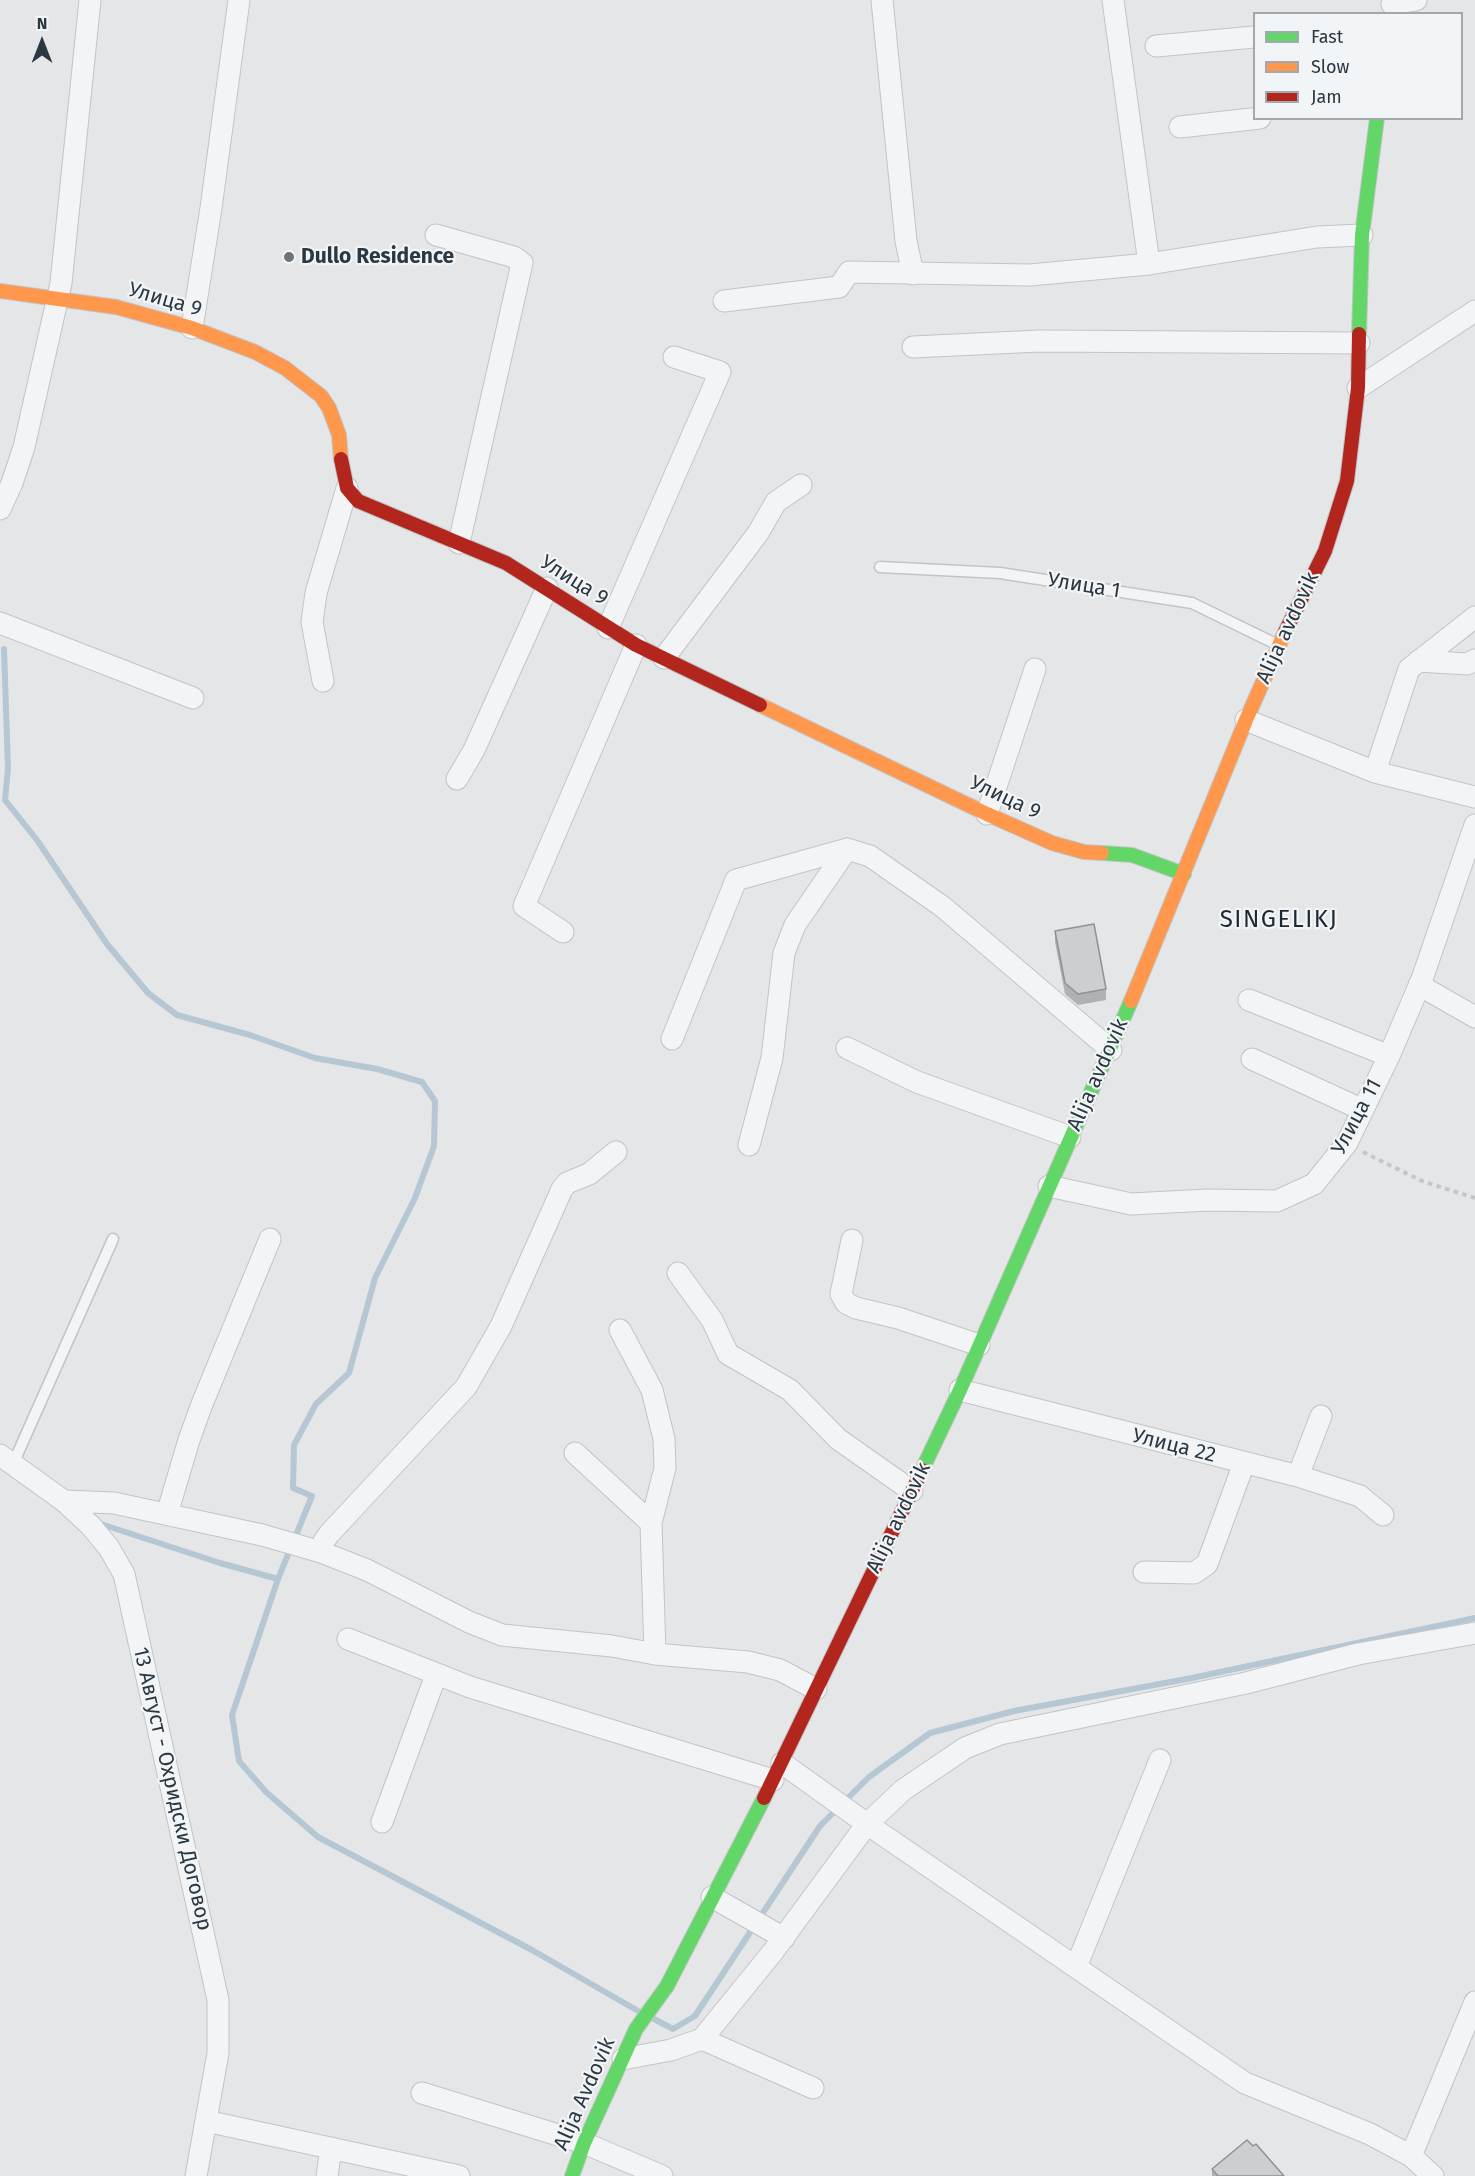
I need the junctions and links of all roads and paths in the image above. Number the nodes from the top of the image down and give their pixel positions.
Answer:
1 (90, 0) edge
2 (239, 0) edge
3 (882, 0) edge
4 (1113, 0) edge
5 (1416, 0) edge
6 (1391, 6) edge
7 (1253, 37) edge
8 (1156, 46) dead end
9 (1253, 119) edge
10 (1377, 120) edge
11 (1180, 127) dead end
12 (436, 235) dead end
13 (1362, 236) junction
14 (1149, 264) junction
15 (913, 274) junction
16 (0, 291) edge
17 (56, 300) junction
18 (724, 301) dead end
19 (1475, 311) edge
20 (192, 328) junction
21 (1359, 343) junction
22 (913, 347) dead end
23 (674, 357) dead end
24 (1358, 387) junction
25 (801, 485) dead end
26 (347, 489) junction
27 (0, 509) edge
28 (459, 543) junction
29 (880, 567) dead end
30 (547, 588) junction
31 (1475, 617) edge
32 (0, 623) edge
33 (608, 628) junction
34 (636, 645) junction
35 (1279, 645) junction
36 (664, 658) junction
37 (1475, 660) edge
38 (1418, 661) junction
39 (1035, 669) dead end
40 (323, 681) dead end
41 (193, 698) dead end
42 (1246, 720) junction
43 (1375, 772) junction
44 (457, 779) dead end
45 (1475, 797) edge
46 (987, 814) junction
47 (1475, 825) edge
48 (847, 849) junction
49 (1184, 874) junction
50 (563, 932) dead end
51 (1419, 985) junction
52 (1249, 1000) dead end
53 (1475, 1017) edge
54 (672, 1039) dead end
55 (847, 1048) dead end
56 (1111, 1050) junction
57 (1389, 1056) junction
58 (1252, 1059) dead end
59 (1363, 1110) junction
60 (1070, 1137) junction
61 (1347, 1143) junction
62 (749, 1145) dead end
63 (616, 1152) dead end
64 (1049, 1186) junction
65 (1475, 1197) edge
66 (113, 1239) dead end
67 (270, 1239) dead end
68 (852, 1240) dead end
69 (678, 1273) dead end
70 (620, 1330) dead end
71 (979, 1345) junction
72 (960, 1390) junction
73 (1321, 1416) dead end
74 (575, 1454) dead end
75 (6, 1460) edge
76 (1244, 1463) junction
77 (1298, 1476) junction
78 (912, 1491) junction
79 (64, 1501) junction
80 (167, 1514) junction
81 (1383, 1515) dead end
82 (651, 1523) junction
83 (312, 1549) junction
84 (1144, 1572) dead end
85 (1475, 1633) edge
86 (348, 1640) dead end
87 (655, 1654) junction
88 (436, 1675) junction
89 (816, 1689) junction
90 (1160, 1760) dead end
91 (778, 1772) junction
92 (859, 1819) junction
93 (382, 1822) dead end
94 (712, 1897) junction
95 (779, 1935) junction
96 (1076, 1967) junction
97 (666, 1986) joint
98 (1475, 2002) edge
99 (702, 2039) junction
100 (622, 2059) junction
101 (813, 2088) dead end
102 (422, 2093) dead end
103 (206, 2121) junction
104 (584, 2143) junction
105 (331, 2148) junction
106 (1411, 2156) junction
107 (196, 2176) edge
108 (327, 2176) edge
109 (459, 2176) edge
110 (572, 2176) edge
111 (662, 2176) edge
112 (1433, 2176) edge

1 - 17 street
2 - 20 street
3 - 15 street
4 - 14 street
5 - 6 street
7 - 8 street
9 - 11 street
10 - 13 street, Alija avdovik
12 - 28 street
13 - 14 street
13 - 21 street, Alija avdovik
14 - 15 street
15 - 18 street
16 - 17 street, Улица 9
17 - 20 street, Улица 9
17 - 27 street
19 - 24 street
20 - 26 street, Улица 9
21 - 22 street
21 - 24 street, Alija avdovik
23 - 33 street
24 - 35 street, Alija avdovik
25 - 36 street
26 - 28 street, Улица 9
26 - 40 street
28 - 30 street, Улица 9
29 - 35 lane, Улица 1
30 - 33 street, Улица 9
30 - 44 street
31 - 38 street
32 - 41 street
33 - 34 street, Улица 9
34 - 36 street, Улица 9
34 - 50 street
35 - 42 street, Alija avdovik
36 - 46 street, Улица 9
37 - 38 street
38 - 43 street
39 - 46 street
42 - 43 street
42 - 49 street, Alija avdovik
43 - 45 street
46 - 49 street, Улица 9
47 - 51 street, Улица 11
48 - 54 street
48 - 56 street
48 - 62 street
49 - 56 street, Alija avdovik
51 - 53 street
51 - 57 street, Улица 11
52 - 57 street
55 - 60 street
56 - 60 street, Alija avdovik
57 - 59 street, Улица 11
58 - 59 street
59 - 61 street, Улица 11
60 - 64 street, Alija avdovik
61 - 64 street, Улица 11
61 - 65 path
63 - 83 street
64 - 71 street, Alija avdovik
66 - 75 lane
67 - 80 street
68 - 71 street
69 - 78 street
70 - 82 street
71 - 72 street, Alija avdovik
72 - 76 street, Улица 22
72 - 78 street, Alija avdovik
73 - 77 street
74 - 82 street
75 - 79 street, 13 Август - Охридски Договор
76 - 77 street, Улица 22
76 - 84 street
77 - 81 street, Улица 22
78 - 89 street, Alija avdovik
79 - 80 street
79 - 103 street, 13 Август - Охридски Договор
80 - 83 street
82 - 87 street
83 - 87 street
85 - 92 street
86 - 88 street
87 - 89 street
88 - 91 street
88 - 93 street
89 - 91 street, Alija avdovik
90 - 96 street
91 - 92 street
91 - 94 street, Alija avdovik
92 - 95 street
92 - 96 street
94 - 95 street
94 - 97 street, Alija avdovik
95 - 99 street
96 - 106 street
97 - 100 street, Alija Avdovik
98 - 106 street
99 - 100 street
99 - 101 street
100 - 104 street, Alija Avdovik
102 - 104 street
103 - 105 street
103 - 107 street, 13 Август - Охридски Договор
104 - 110 street, Alija Avdovik
104 - 111 street
105 - 108 street
105 - 109 street
106 - 112 street

